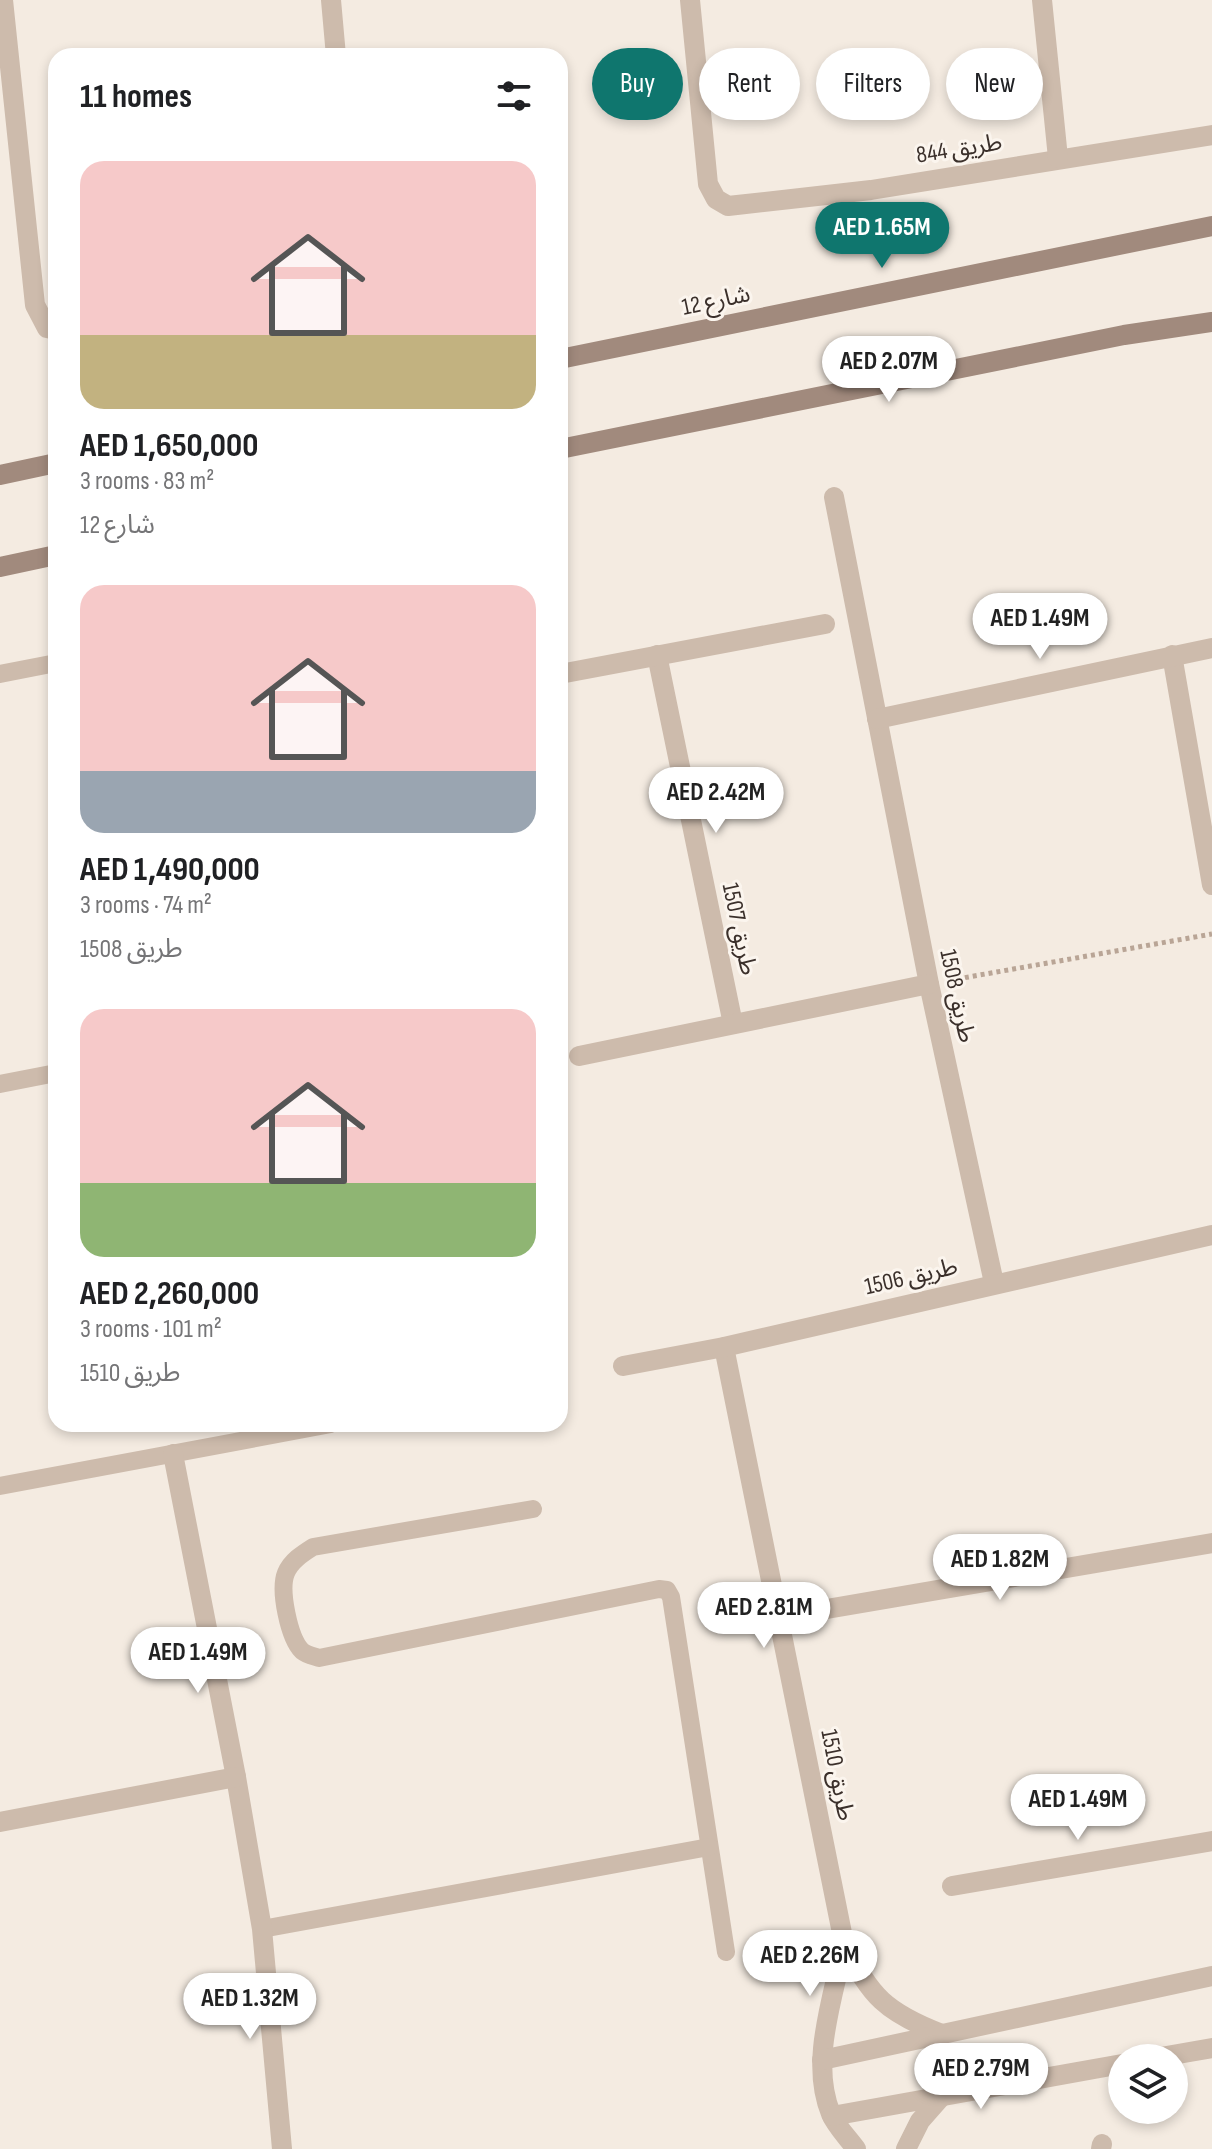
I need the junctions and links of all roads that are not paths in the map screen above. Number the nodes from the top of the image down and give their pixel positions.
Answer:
1 (3, 0) edge
2 (331, 0) edge
3 (690, 0) edge
4 (1042, 0) edge
5 (335, 48) edge
6 (1212, 135) edge
7 (1058, 158) junction
8 (1212, 226) edge
9 (1212, 322) edge
10 (48, 328) edge
11 (568, 357) edge
12 (568, 447) edge
13 (48, 465) edge
14 (0, 475) edge
15 (834, 497) dead end
16 (48, 557) edge
17 (0, 567) edge
18 (825, 624) dead end
19 (1212, 648) edge
20 (657, 655) junction
21 (1172, 655) junction
22 (48, 665) edge
23 (568, 672) edge
24 (0, 674) edge
25 (877, 719) junction
26 (1212, 885) edge
27 (929, 984) junction
28 (733, 1024) junction
29 (579, 1056) dead end
30 (48, 1075) edge
31 (0, 1084) edge
32 (1212, 1235) edge
33 (994, 1283) junction
34 (724, 1347) junction
35 (623, 1366) dead end
36 (289, 1432) edge
37 (173, 1454) junction
38 (0, 1486) edge
39 (533, 1509) dead end
40 (1212, 1543) edge
41 (780, 1617) junction
42 (236, 1777) junction
43 (0, 1822) edge
44 (1212, 1841) edge
45 (709, 1847) junction
46 (952, 1886) dead end
47 (262, 1929) junction
48 (844, 1943) junction
49 (726, 1952) dead end
50 (1212, 1976) edge
51 (942, 2034) junction
52 (1212, 2048) edge
53 (1188, 2052) edge
54 (822, 2060) junction
55 (1108, 2066) edge
56 (942, 2096) junction
57 (832, 2116) junction
58 (282, 2149) edge
59 (856, 2149) edge
60 (906, 2149) edge

1 - 10 street
2 - 5 street
3 - 7 street, طريق 844
4 - 7 street
6 - 7 street, طريق 844
8 - 11 street, شارع 12
9 - 12 street
13 - 14 street
15 - 25 street, طريق 1508
16 - 17 street
18 - 20 street
19 - 21 street
20 - 23 street
20 - 28 street, طريق 1507
21 - 25 street
21 - 26 street
22 - 24 lane
25 - 27 street, طريق 1508
27 - 28 street
27 - 33 street, طريق 1508
28 - 29 street
30 - 31 lane
32 - 33 street, طريق 1506
33 - 34 street, طريق 1506
34 - 35 street, طريق 1506
34 - 41 street, طريق 1510
36 - 37 lane
37 - 38 lane
37 - 42 street
39 - 45 lane
40 - 41 street
41 - 48 street, طريق 1510
42 - 43 street
42 - 47 street
44 - 46 street
45 - 47 lane
45 - 49 lane
47 - 58 street
48 - 51 street, طريق 1510
48 - 54 street, طريق 1510
50 - 51 street
51 - 54 street
52 - 53 street
54 - 57 street, طريق 1510
55 - 56 street
56 - 57 street
56 - 60 street
57 - 59 street

